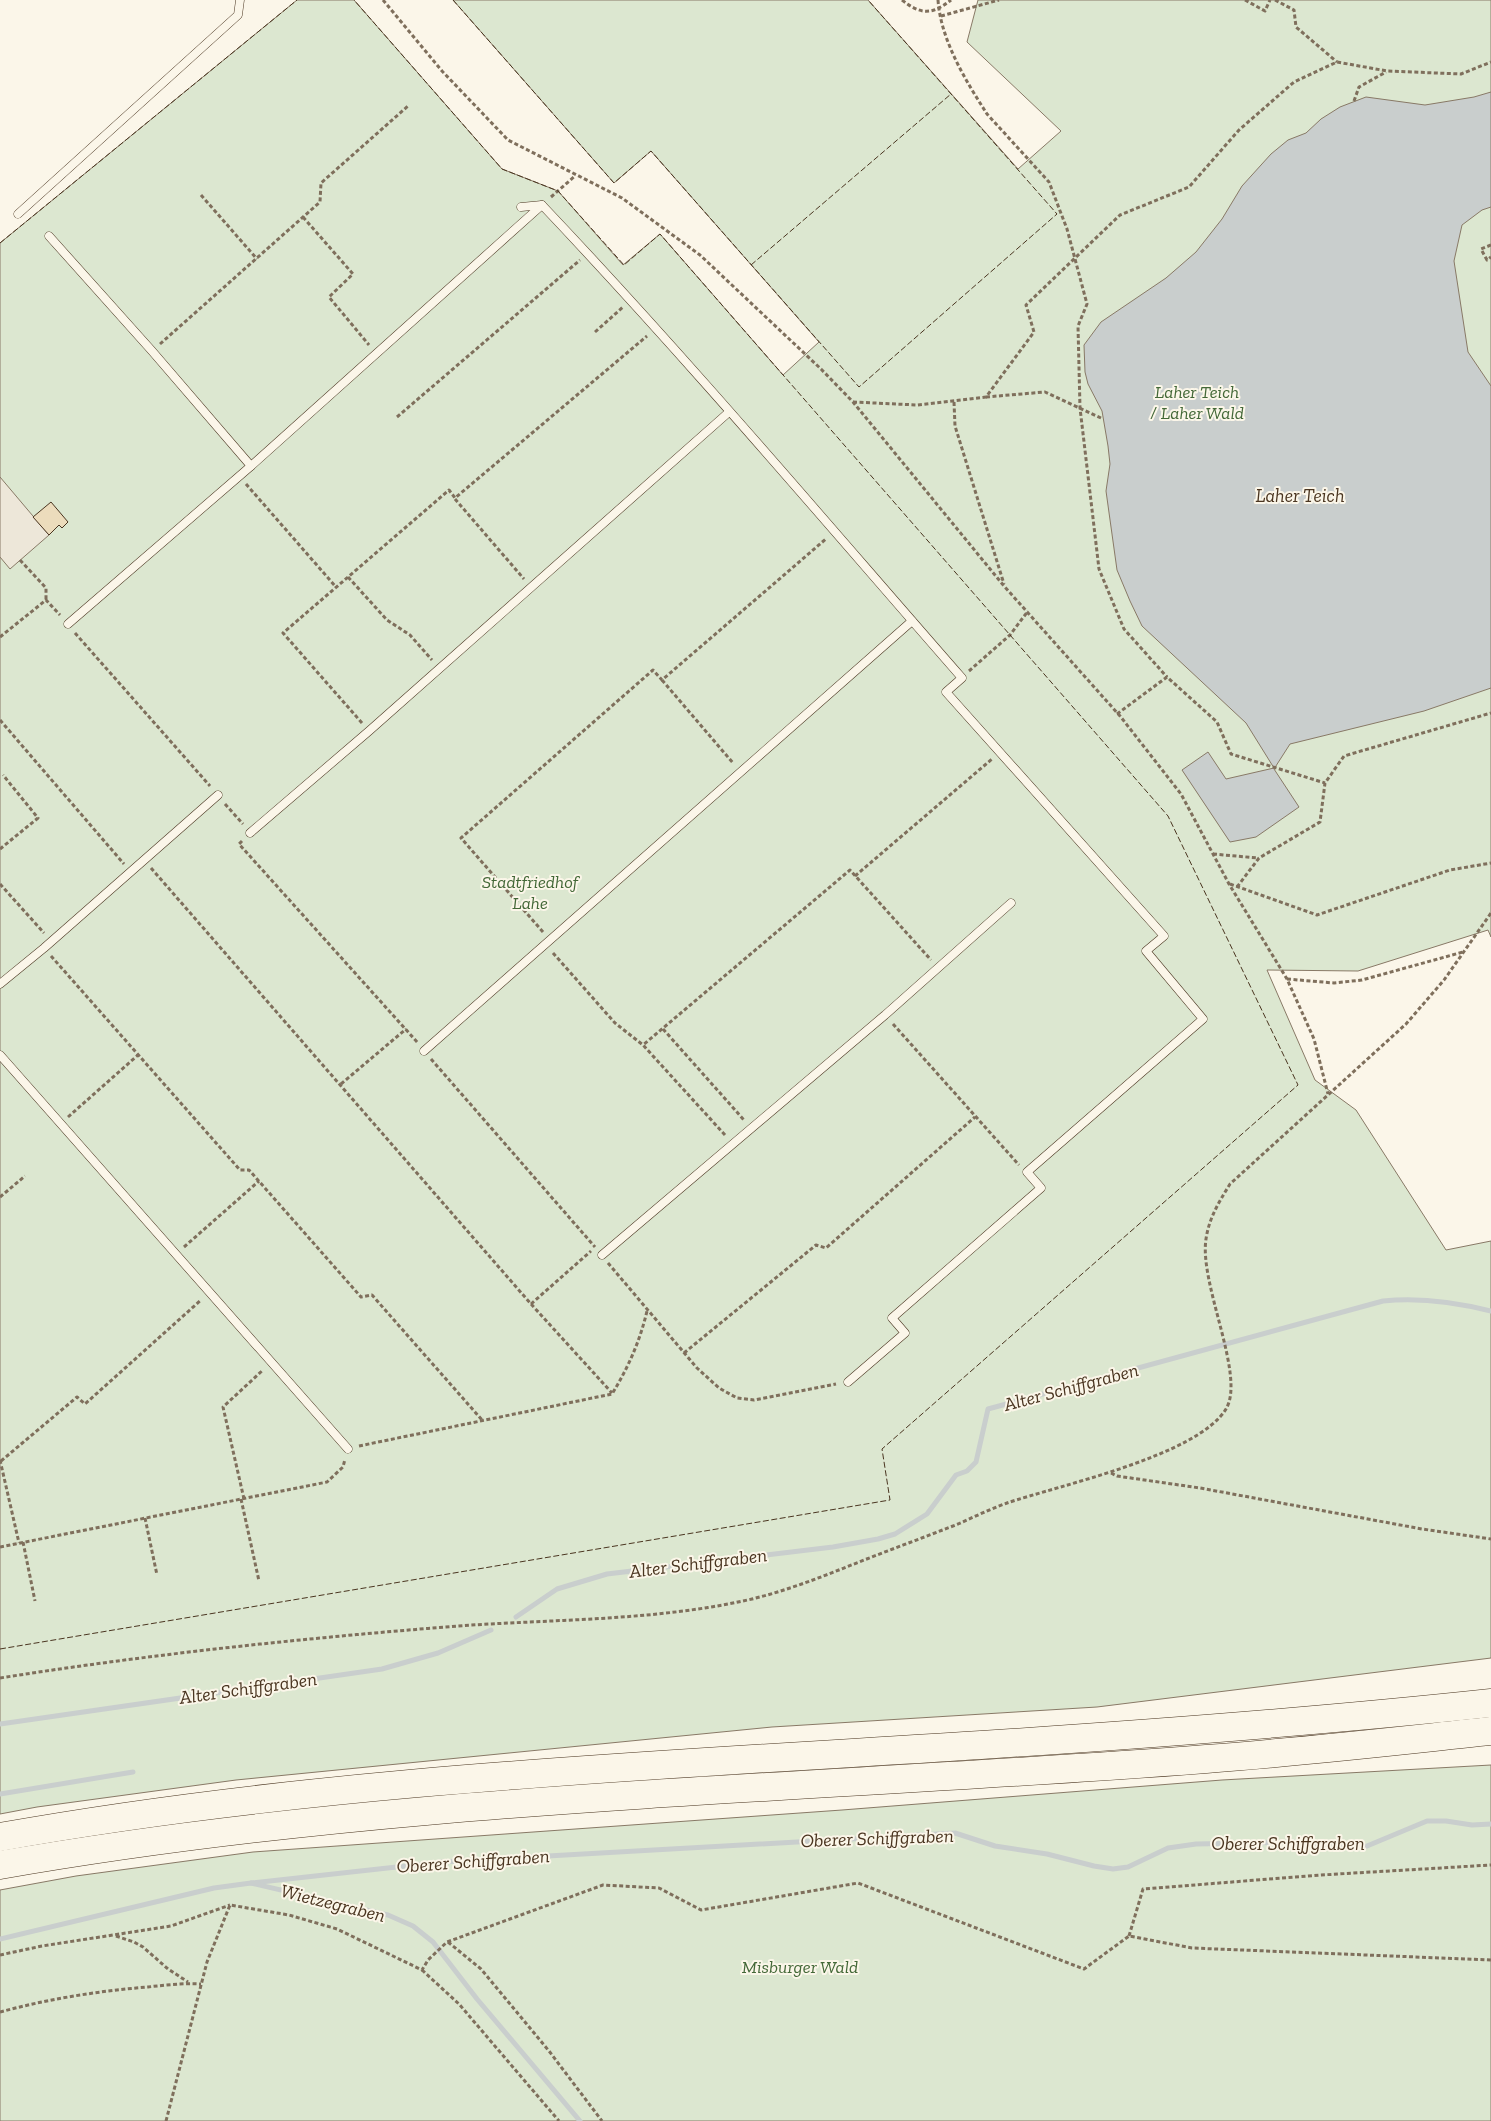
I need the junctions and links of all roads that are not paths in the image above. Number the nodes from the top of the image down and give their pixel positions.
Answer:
1 (240, 0) edge
2 (542, 205) junction
3 (521, 207) dead end
4 (18, 214) dead end
5 (48, 236) dead end
6 (729, 412) junction
7 (251, 466) junction
8 (912, 621) junction
9 (68, 624) road end
10 (218, 795) road end
11 (250, 833) road end
12 (1011, 903) dead end
13 (0, 984) edge
14 (424, 1051) road end
15 (0, 1055) edge
16 (602, 1255) road end
17 (848, 1382) road end
18 (348, 1448) dead end
19 (1491, 1703) edge
20 (1491, 1731) edge
21 (0, 1837) edge
22 (0, 1865) edge

1 - 4 lane
2 - 3 lane
2 - 6 lane
2 - 7 lane
5 - 7 lane
6 - 8 lane
6 - 11 lane
7 - 9 lane
8 - 14 lane
8 - 17 lane
10 - 13 lane
12 - 16 lane
15 - 18 lane
19 - 21 highway
20 - 22 highway

